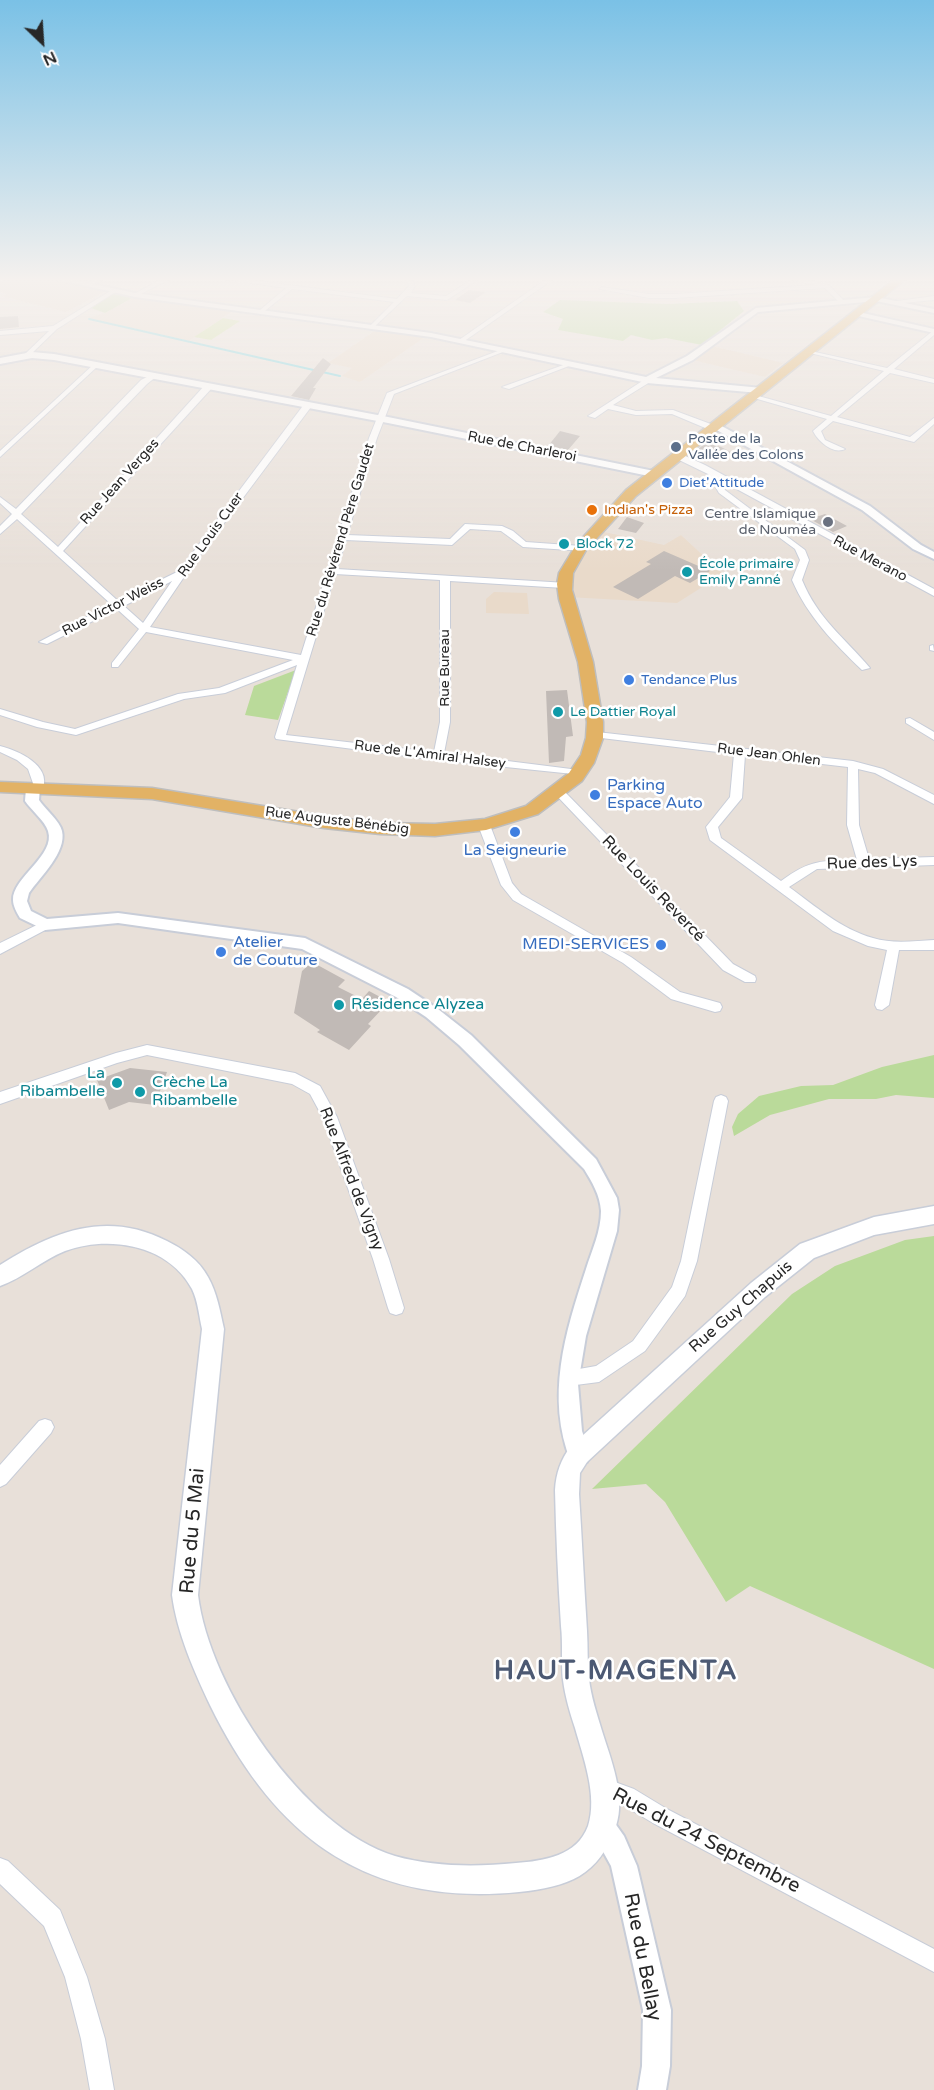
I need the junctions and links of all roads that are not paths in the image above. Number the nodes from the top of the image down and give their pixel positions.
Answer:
1 (84, 376) edge
2 (153, 376) joint
3 (437, 376) edge
4 (538, 376) edge
5 (625, 376) edge
6 (655, 376) edge
7 (777, 376) edge
8 (883, 376) edge
9 (912, 376) edge
10 (646, 380) junction
11 (934, 381) edge
12 (208, 387) junction
13 (506, 387) dead end
14 (755, 393) junction
15 (308, 405) junction
16 (607, 406) junction
17 (592, 416) dead end
18 (380, 419) junction
19 (833, 419) junction
20 (934, 420) edge
21 (714, 427) junction
22 (842, 449) dead end
23 (0, 455) edge
24 (678, 456) junction
25 (712, 473) junction
26 (654, 474) junction
27 (0, 498) edge
28 (17, 514) junction
29 (0, 531) edge
30 (343, 537) junction
31 (582, 549) junction
32 (58, 552) junction
33 (934, 556) edge
34 (333, 571) junction
35 (183, 572) junction
36 (446, 578) junction
37 (564, 585) junction
38 (934, 593) edge
39 (115, 605) junction
40 (144, 629) junction
41 (44, 642) dead end
42 (304, 659) junction
43 (115, 665) dead end
44 (865, 668) dead end
45 (0, 712) edge
46 (910, 721) dead end
47 (597, 735) junction
48 (280, 737) joint
49 (934, 737) edge
50 (0, 749) edge
51 (740, 752) junction
52 (438, 757) junction
53 (854, 764) junction
54 (579, 773) junction
55 (0, 787) edge
56 (36, 788) junction
57 (560, 793) junction
58 (934, 800) edge
59 (484, 825) junction
60 (934, 861) edge
61 (864, 863) junction
62 (781, 887) junction
63 (45, 925) junction
64 (934, 945) edge
65 (894, 946) junction
66 (0, 949) edge
67 (750, 979) dead end
68 (882, 1005) dead end
69 (715, 1007) dead end
70 (0, 1098) edge
71 (720, 1101) dead end
72 (934, 1215) edge
73 (0, 1277) edge
74 (396, 1308) dead end
75 (568, 1378) junction
76 (45, 1427) dead end
77 (579, 1454) junction
78 (0, 1478) edge
79 (604, 1788) junction
80 (603, 1828) junction
81 (0, 1869) edge
82 (934, 1961) edge
83 (102, 2090) edge
84 (652, 2090) edge

1 - 23 street
2 - 12 street, Rue de Charleroi
2 - 28 street
3 - 18 street, Rue du Révérend Père Gaudet
4 - 13 street
5 - 10 street
6 - 10 street
7 - 14 main road
8 - 19 street
9 - 11 street
10 - 14 street
10 - 16 street
12 - 15 street, Rue de Charleroi
12 - 32 street, Rue Jean Verges
14 - 19 street
14 - 21 main road
15 - 18 street, Rue de Charleroi
15 - 35 street, Rue Louis Cuer
16 - 17 street
16 - 21 street
18 - 26 street, Rue de Charleroi
18 - 30 street, Rue du Révérend Père Gaudet
19 - 20 street
19 - 22 street
21 - 24 main road
21 - 33 street
24 - 25 street, Rue Merano
24 - 26 main road
25 - 38 street, Rue Merano
25 - 44 street
26 - 31 main road
27 - 28 street
28 - 29 street
28 - 32 street
30 - 31 street
30 - 34 street, Rue du Révérend Père Gaudet
31 - 37 main road
32 - 39 street
34 - 36 street
34 - 42 street, Rue du Révérend Père Gaudet
35 - 39 street, Rue Victor Weiss
35 - 40 street, Rue Louis Cuer
36 - 37 street
36 - 52 street, Rue Bureau
37 - 47 main road
39 - 40 street
39 - 41 street, Rue Victor Weiss
40 - 42 street
40 - 43 street, Rue Louis Cuer
42 - 45 street
42 - 48 street, Rue du Révérend Père Gaudet
46 - 49 street
47 - 51 street, Rue Jean Ohlen
47 - 54 main road, Rue Auguste Bénébig
48 - 52 street, Rue de L'Amiral Halsey
50 - 56 street
51 - 53 street, Rue Jean Ohlen
51 - 62 street
52 - 54 street, Rue de L'Amiral Halsey
53 - 58 street, Rue Jean Ohlen
53 - 61 street
54 - 57 main road, Rue Auguste Bénébig
55 - 56 main road, Rue Auguste Bénébig
56 - 59 main road, Rue Auguste Bénébig
56 - 63 street
57 - 59 main road, Rue Auguste Bénébig
57 - 67 street, Rue Louis Revercé
59 - 69 street
60 - 61 street, Rue des Lys
61 - 62 street, Rue des Lys
62 - 65 street
63 - 66 street
63 - 75 street
64 - 65 street
65 - 68 street
70 - 74 street, Rue Alfred de Vigny
71 - 75 street
72 - 77 main road, Rue Guy Chapuis
73 - 80 main road, Rue du 5 Mai
75 - 77 street
76 - 78 street
77 - 79 main road, Rue du 24 Septembre
79 - 80 main road
79 - 82 street, Rue du 24 Septembre
80 - 84 street, Rue du Bellay
81 - 83 street

